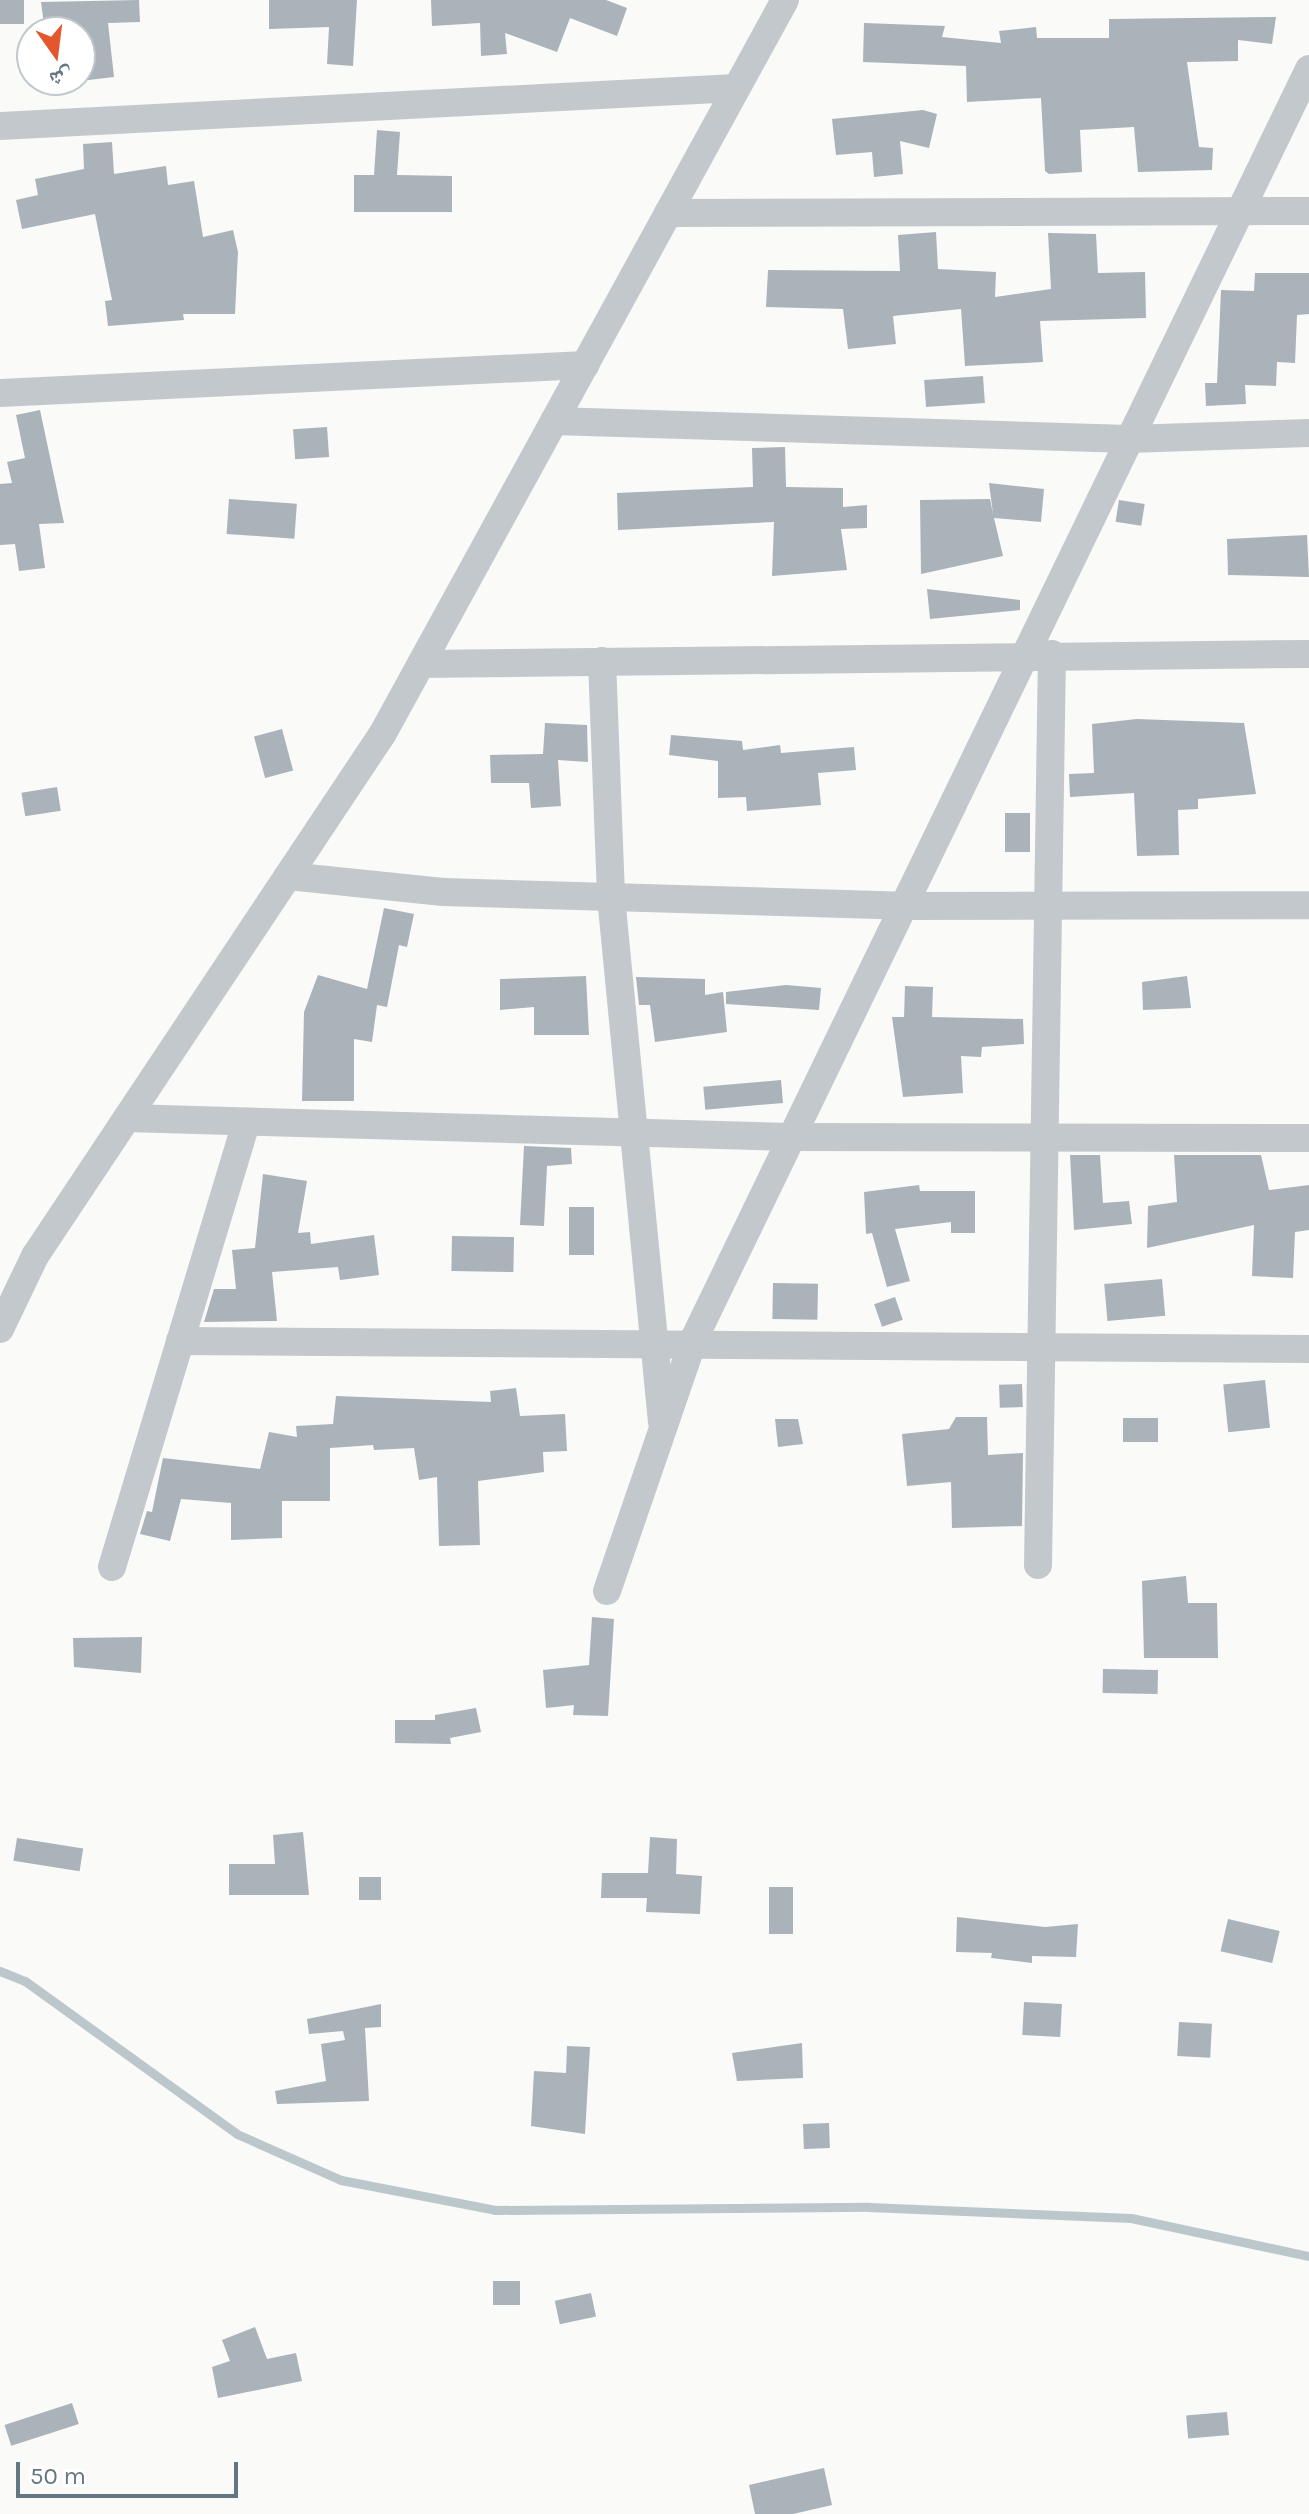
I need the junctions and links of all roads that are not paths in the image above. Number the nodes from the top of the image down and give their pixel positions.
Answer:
1 (785, 0) edge
2 (1309, 69) edge
3 (736, 88) junction
4 (0, 126) edge
5 (1309, 211) edge
6 (1239, 212) junction
7 (668, 213) junction
8 (585, 365) junction
9 (0, 393) edge
10 (554, 421) junction
11 (1309, 433) edge
12 (1128, 439) junction
13 (1052, 654) junction
14 (1309, 654) edge
15 (1023, 655) junction
16 (602, 661) junction
17 (421, 664) junction
18 (288, 876) junction
19 (611, 897) junction
20 (1309, 905) edge
21 (903, 906) junction
22 (1048, 906) junction
23 (127, 1118) junction
24 (246, 1122) junction
25 (634, 1134) junction
26 (792, 1137) junction
27 (1309, 1138) edge
28 (1044, 1141) junction
29 (0, 1329) edge
30 (180, 1341) junction
31 (654, 1346) junction
32 (691, 1347) junction
33 (1042, 1348) junction
34 (1309, 1349) edge
35 (663, 1430) junction
36 (1038, 1565) dead end
37 (112, 1567) dead end
38 (607, 1591) dead end

1 - 3 street
2 - 6 street
3 - 4 street
3 - 7 street
5 - 6 street
6 - 7 street
6 - 12 street
7 - 8 street
8 - 9 street
8 - 10 street
10 - 12 street
10 - 17 street
11 - 12 street
12 - 15 street
13 - 14 street
13 - 15 street
13 - 22 street
15 - 16 street
15 - 21 street
16 - 17 street
16 - 19 street
17 - 18 street
18 - 19 street
18 - 23 street
19 - 21 street
19 - 25 street
20 - 22 street
21 - 22 street
21 - 26 street
22 - 28 street
23 - 24 street
23 - 29 street
24 - 25 street
24 - 30 street
25 - 26 street
25 - 31 street
26 - 28 street
26 - 32 street
27 - 28 street
28 - 33 street
30 - 31 street
30 - 37 street
31 - 32 street
31 - 35 street
32 - 33 street
32 - 35 street
33 - 34 street
33 - 36 street
35 - 38 street

